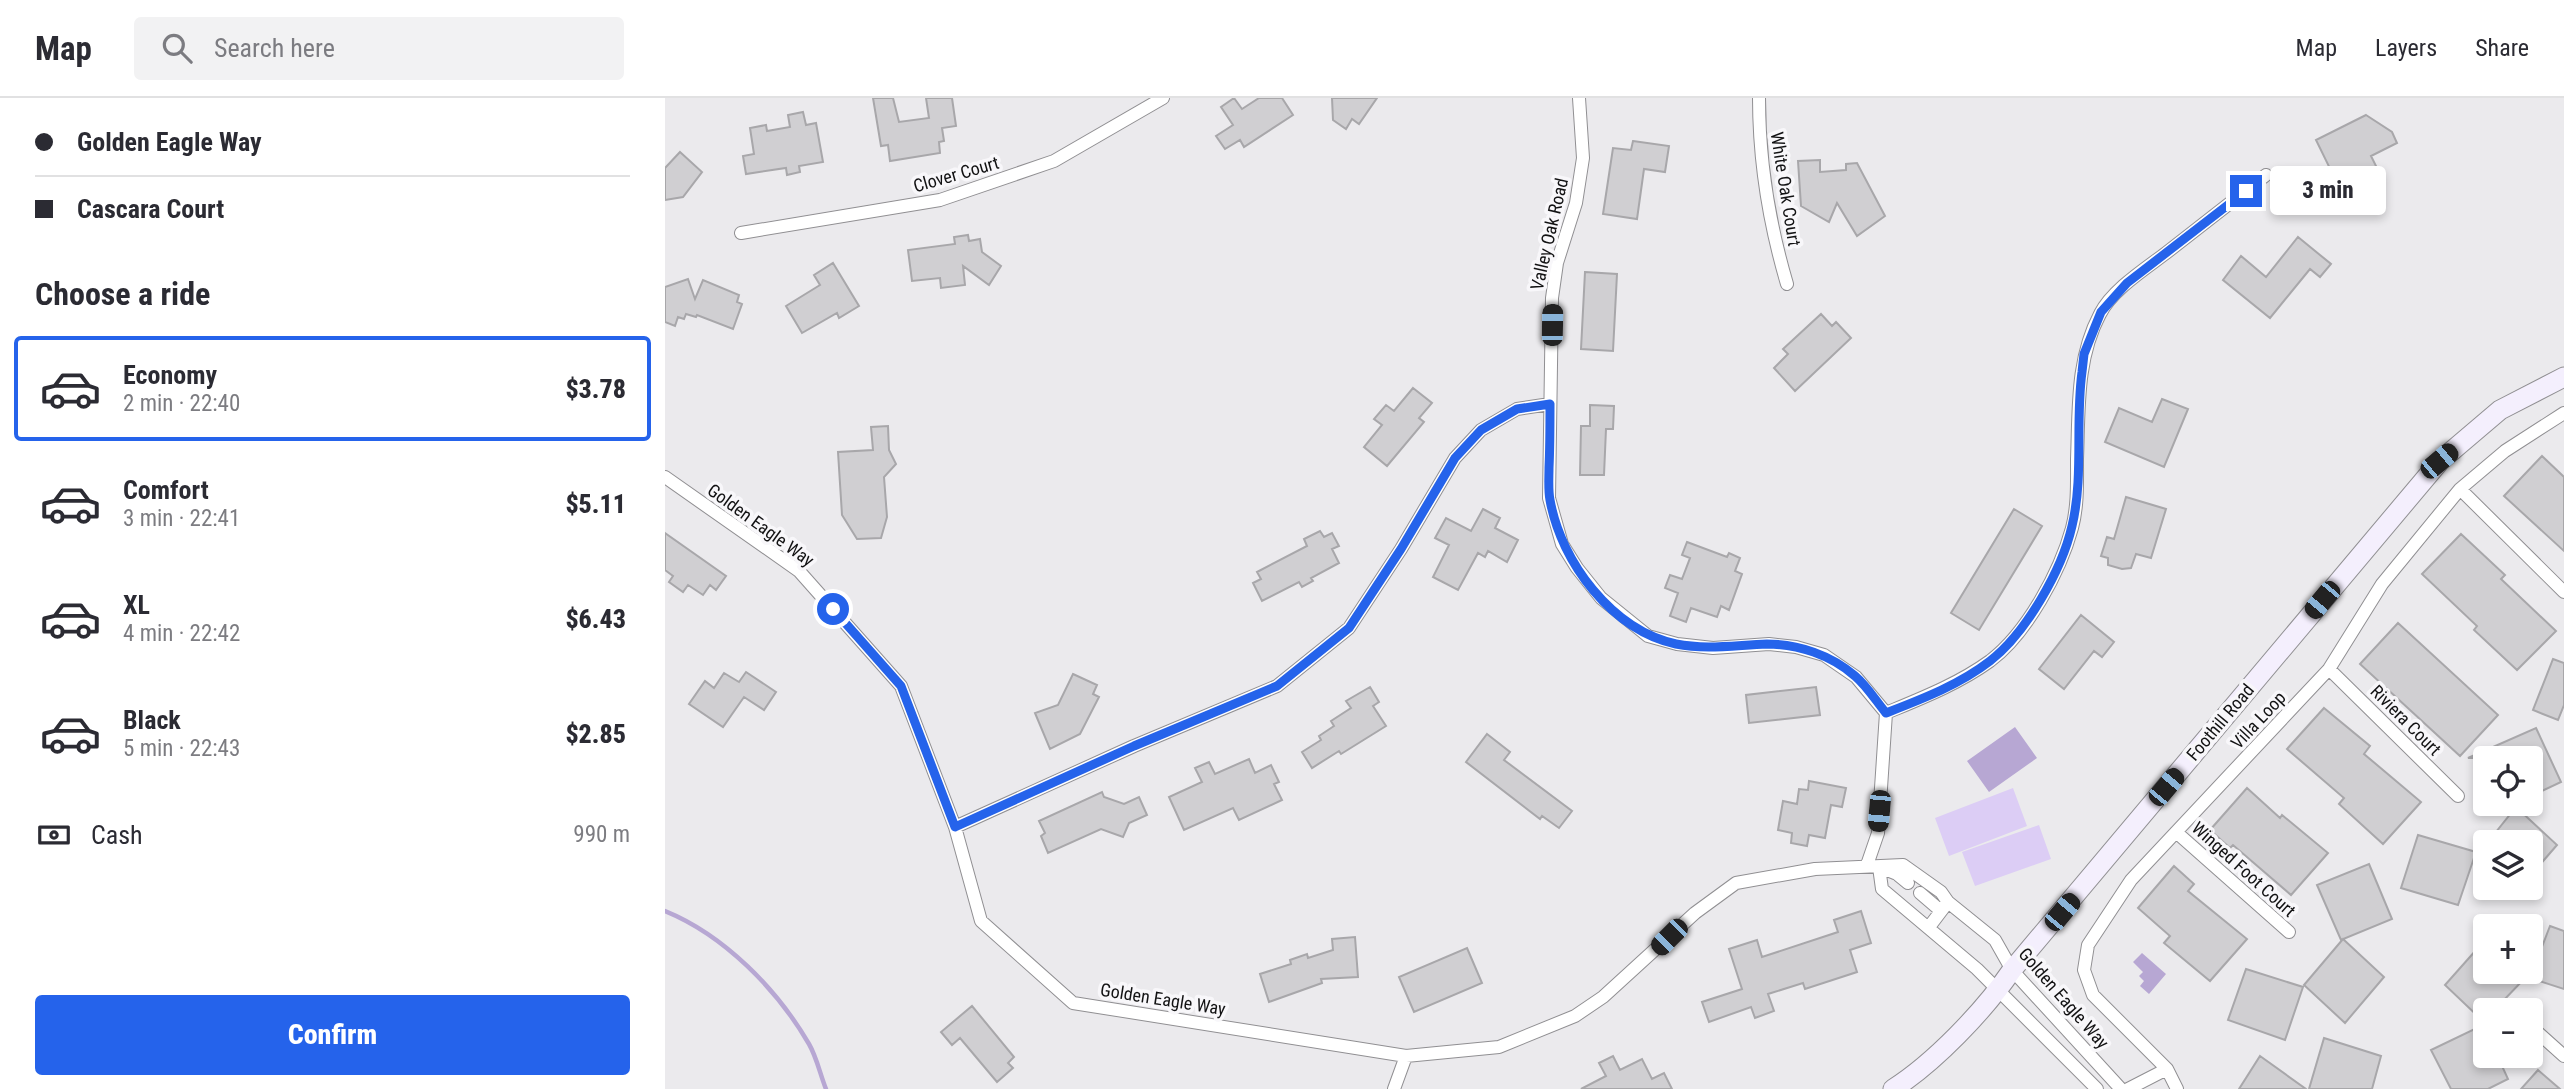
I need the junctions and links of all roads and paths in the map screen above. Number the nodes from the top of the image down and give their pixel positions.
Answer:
1 (1163, 98) edge
2 (1579, 98) edge
3 (1759, 98) edge
4 (2266, 175) dead end
5 (741, 233) dead end
6 (1787, 284) dead end
7 (2564, 377) edge
8 (1550, 404) junction
9 (2564, 413) edge
10 (665, 477) edge
11 (2460, 489) junction
12 (2564, 592) edge
13 (2329, 669) junction
14 (1886, 713) junction
15 (2458, 796) dead end
16 (955, 827) junction
17 (2176, 832) junction
18 (1873, 866) junction
19 (1908, 883) dead end
20 (1920, 893) dead end
21 (1945, 907) junction
22 (1929, 927) junction
23 (2289, 932) dead end
24 (2013, 970) junction
25 (1999, 990) junction
26 (2543, 1037) edge
27 (1406, 1056) junction
28 (2564, 1056) edge
29 (2167, 1069) junction
30 (1394, 1089) edge
31 (1893, 1089) edge
32 (2097, 1089) edge
33 (2121, 1089) edge
34 (2128, 1089) edge
35 (2177, 1089) edge

1 - 5 street, Clover Court
2 - 8 street, Valley Oak Road
3 - 6 street, White Oak Court
4 - 14 street
7 - 24 main road, Foothill Road
8 - 14 street, Valley Oak Road
8 - 16 street
9 - 11 street, Villa Loop
10 - 16 street, Golden Eagle Way
11 - 12 street
11 - 13 street, Villa Loop
13 - 15 street, Riviera Court
13 - 17 street, Villa Loop
14 - 18 street
16 - 27 street, Golden Eagle Way
17 - 23 street, Winged Foot Court
17 - 29 street, Villa Loop
18 - 19 street
18 - 21 street, Golden Eagle Way
18 - 22 street, Golden Eagle Way
18 - 27 street, Golden Eagle Way
20 - 21 street, Golden Eagle Way
21 - 22 street
21 - 24 street, Golden Eagle Way
22 - 25 street, Golden Eagle Way
24 - 25 main road, Foothill Road
24 - 33 street, Golden Eagle Way
25 - 31 main road, Foothill Road
25 - 32 street, Golden Eagle Way
26 - 28 street
27 - 30 street
29 - 34 street
29 - 35 street, Villa Loop

